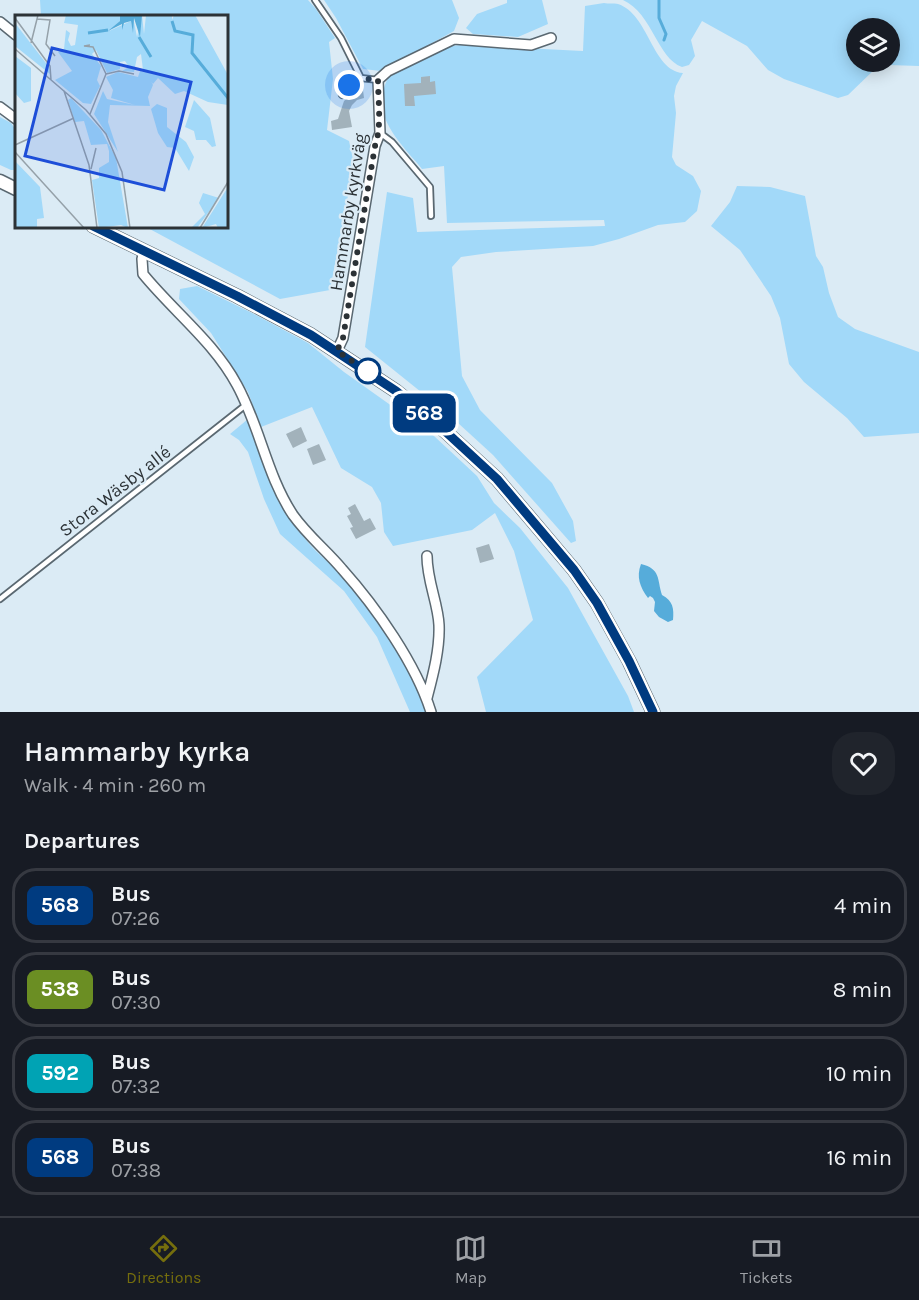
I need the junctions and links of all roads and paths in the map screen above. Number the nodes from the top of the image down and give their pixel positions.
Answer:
1 (315, 0) edge
2 (0, 22) edge
3 (15, 34) edge
4 (551, 38) dead end
5 (361, 78) junction
6 (378, 80) junction
7 (342, 95) dead end
8 (0, 107) edge
9 (15, 118) edge
10 (380, 133) junction
11 (0, 181) edge
12 (15, 188) edge
13 (431, 216) dead end
14 (97, 228) edge
15 (144, 251) junction
16 (337, 351) junction
17 (247, 404) junction
18 (427, 556) dead end
19 (0, 599) edge
20 (426, 698) junction
21 (431, 712) edge
22 (653, 712) edge

1 - 5 lane
2 - 3 street
4 - 6 street
5 - 6 lane
5 - 7 lane
6 - 10 street, Hammarby kyrkväg
8 - 9 street
10 - 13 lane
10 - 16 street, Hammarby kyrkväg
11 - 12 street
14 - 15 street
15 - 16 street
15 - 17 street
16 - 22 street
17 - 19 lane, Stora Wäsby allé
17 - 20 street
18 - 20 street
20 - 21 street

